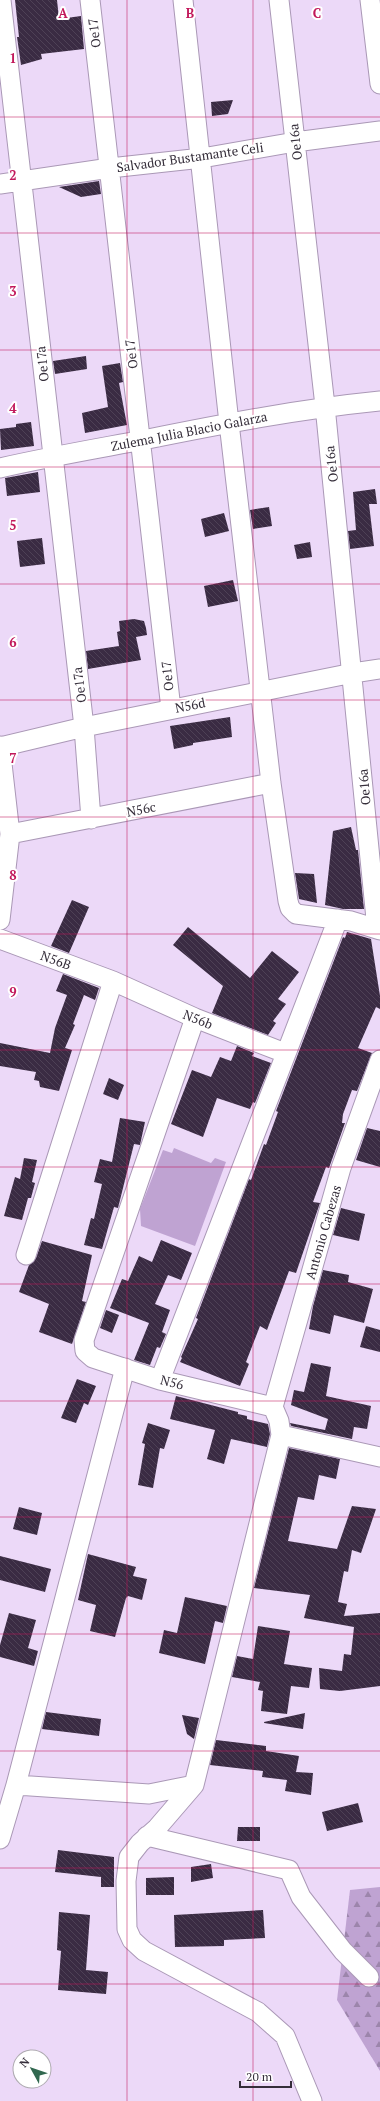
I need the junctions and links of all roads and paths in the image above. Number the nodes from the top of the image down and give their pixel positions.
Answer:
1 (1, 0) edge
2 (90, 0) edge
3 (184, 0) edge
4 (279, 0) edge
5 (370, 0) edge
6 (380, 84) edge
7 (380, 131) edge
8 (295, 142) junction
9 (202, 158) junction
10 (110, 168) junction
11 (21, 180) junction
12 (0, 184) edge
13 (380, 401) edge
14 (325, 406) junction
15 (229, 423) junction
16 (141, 440) junction
17 (52, 456) junction
18 (0, 468) edge
19 (380, 669) edge
20 (353, 673) junction
21 (260, 692) junction
22 (171, 709) junction
23 (84, 727) junction
24 (0, 747) edge
25 (271, 784) junction
26 (91, 819) junction
27 (10, 834) junction
28 (338, 919) junction
29 (0, 920) edge
30 (379, 930) edge
31 (0, 939) edge
32 (113, 981) junction
33 (195, 1018) junction
34 (285, 1053) junction
35 (380, 1060) edge
36 (26, 1255) dead end
37 (125, 1368) junction
38 (160, 1380) junction
39 (273, 1407) junction
40 (281, 1435) junction
41 (380, 1457) edge
42 (16, 1785) junction
43 (194, 1785) junction
44 (147, 1836) junction
45 (0, 1839) edge
46 (369, 1977) dead end
47 (312, 2101) edge

1 - 11 street, Oe17a
2 - 10 street, Oe17
3 - 9 street
4 - 8 street, Oe16a
5 - 6 street
7 - 8 street, Salvador Bustamante Celi
8 - 9 street, Salvador Bustamante Celi
8 - 14 street, Oe16a
9 - 10 street, Salvador Bustamante Celi
9 - 15 street
10 - 11 street, Salvador Bustamante Celi
10 - 16 street, Oe17
11 - 12 street, Salvador Bustamante Celi
11 - 17 street, Oe17a
13 - 14 street, Zulema Julia Blacio Galarza
14 - 15 street, Zulema Julia Blacio Galarza
14 - 20 street, Oe16a
15 - 16 street, Zulema Julia Blacio Galarza
15 - 21 street
16 - 17 street, Zulema Julia Blacio Galarza
16 - 22 street, Oe17
17 - 18 street, Zulema Julia Blacio Galarza
17 - 23 street, Oe17a
19 - 20 street, N56d
20 - 21 street, N56d
20 - 30 street, Oe16a
21 - 22 street, N56d
21 - 25 street
22 - 23 street, N56d
23 - 24 street, N56d
23 - 26 street, Oe17a
24 - 27 street
25 - 26 street, N56c
25 - 28 street
26 - 27 street, N56c
27 - 29 street
28 - 30 street
28 - 34 street
31 - 32 street, N56B
32 - 33 street, N56b
32 - 36 street
33 - 34 street, N56b
33 - 37 street, N56
34 - 38 street
35 - 39 street, Antonio Cabezas
37 - 38 street, N56
37 - 42 street
38 - 39 street, N56
39 - 40 street
40 - 41 street
40 - 43 street
42 - 43 street
42 - 45 street
43 - 44 street
44 - 46 street
44 - 47 street

